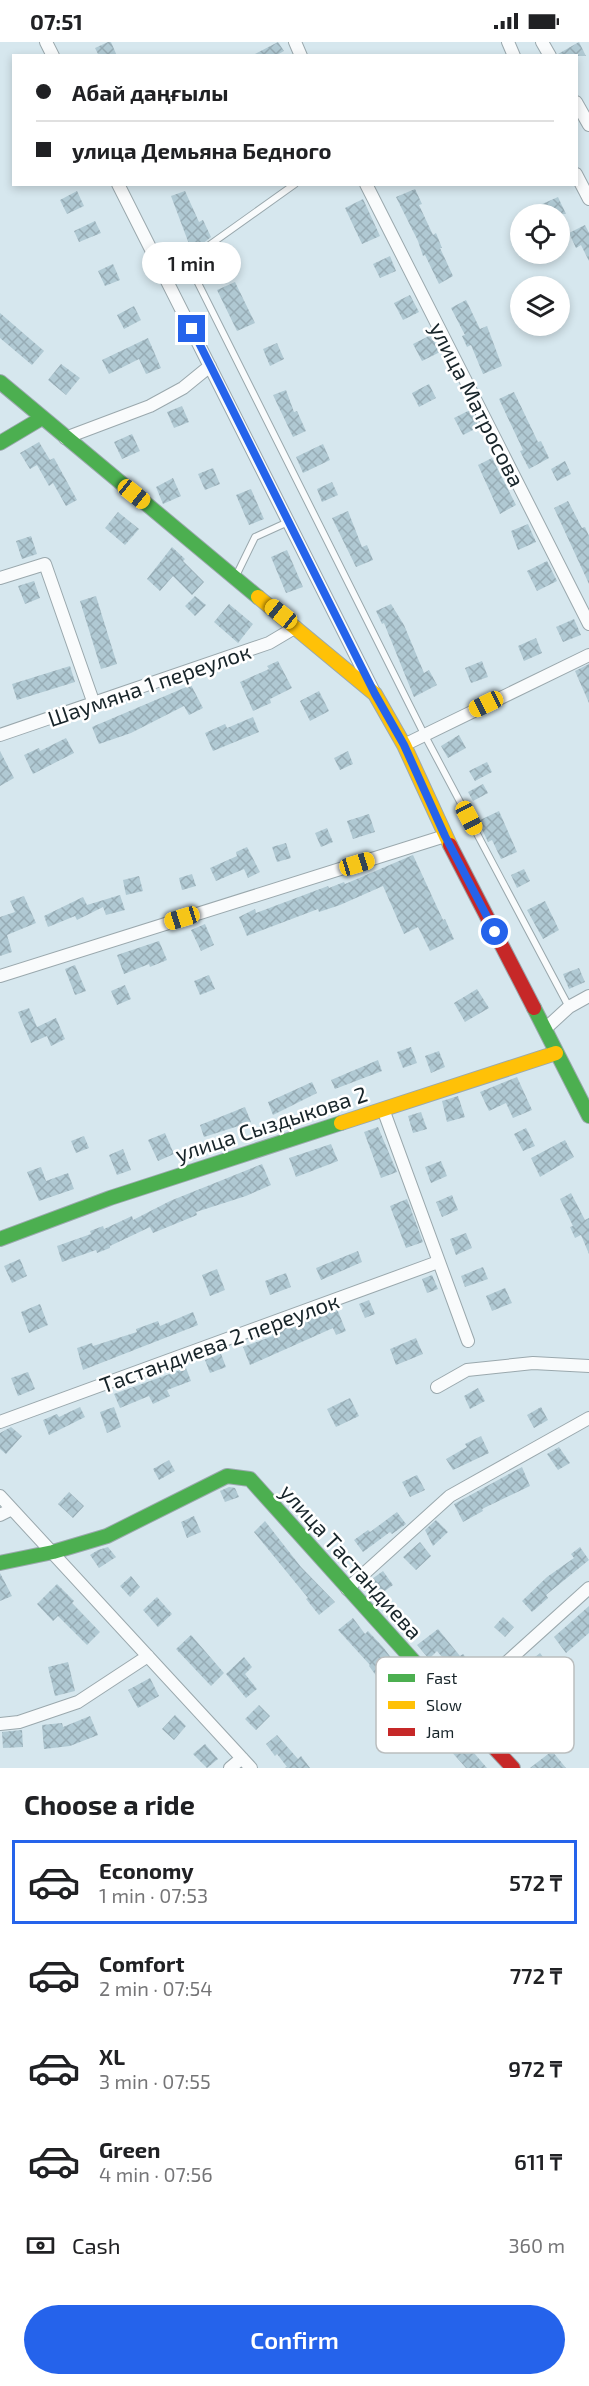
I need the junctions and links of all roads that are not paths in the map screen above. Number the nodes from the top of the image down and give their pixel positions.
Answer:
1 (578, 106) edge
2 (589, 125) edge
3 (578, 178) edge
4 (119, 186) edge
5 (292, 186) edge
6 (367, 186) edge
7 (589, 200) edge
8 (187, 261) junction
9 (164, 274) junction
10 (210, 366) junction
11 (0, 382) edge
12 (42, 418) junction
13 (65, 438) junction
14 (0, 443) edge
15 (288, 522) junction
16 (236, 577) junction
17 (0, 578) edge
18 (589, 624) edge
19 (296, 627) junction
20 (589, 655) edge
21 (375, 694) junction
22 (94, 704) junction
23 (424, 734) junction
24 (0, 735) edge
25 (404, 745) junction
26 (445, 836) junction
27 (0, 976) edge
28 (589, 996) edge
29 (569, 1008) junction
30 (545, 1029) junction
31 (556, 1053) junction
32 (383, 1109) junction
33 (589, 1116) edge
34 (0, 1239) edge
35 (438, 1262) junction
36 (468, 1341) dead end
37 (589, 1366) edge
38 (437, 1387) dead end
39 (589, 1418) edge
40 (0, 1422) edge
41 (0, 1496) edge
42 (12, 1509) junction
43 (0, 1515) edge
44 (53, 1552) junction
45 (0, 1563) edge
46 (589, 1588) edge
47 (347, 1589) junction
48 (148, 1656) junction
49 (410, 1657) edge
50 (512, 1657) edge
51 (0, 1724) edge
52 (499, 1753) edge
53 (242, 1758) junction
54 (230, 1768) edge
55 (251, 1768) edge
56 (513, 1768) edge

1 - 2 street
3 - 7 street
4 - 9 street
5 - 8 lane
6 - 18 street, улица Матросова
8 - 9 lane
8 - 23 lane
9 - 10 street
10 - 13 street
10 - 15 street
11 - 12 street
12 - 13 street
12 - 14 street
13 - 16 street
15 - 16 lane
15 - 21 street
16 - 19 street
17 - 22 street
19 - 21 street
19 - 22 street, Шаумяна 1 переулок
20 - 23 street
21 - 25 street
22 - 24 street, Шаумяна 1 переулок
23 - 25 street
23 - 29 lane
25 - 26 street
26 - 27 street
26 - 30 street
28 - 29 street
29 - 30 street
30 - 31 street
31 - 32 street, улица Сыздыкова 2
31 - 33 street
32 - 34 street, улица Сыздыкова 2
32 - 35 street
35 - 36 street
35 - 40 street, Тастандиева 2 переулок
37 - 38 street
39 - 47 street
41 - 42 street
42 - 43 street
42 - 44 street
44 - 45 street
44 - 47 street, улица Тастандиева
44 - 48 street
46 - 50 street
47 - 49 street, улица Тастандиева
48 - 51 street
48 - 53 street
52 - 56 street, улица Тастандиева
53 - 54 street
53 - 55 street

